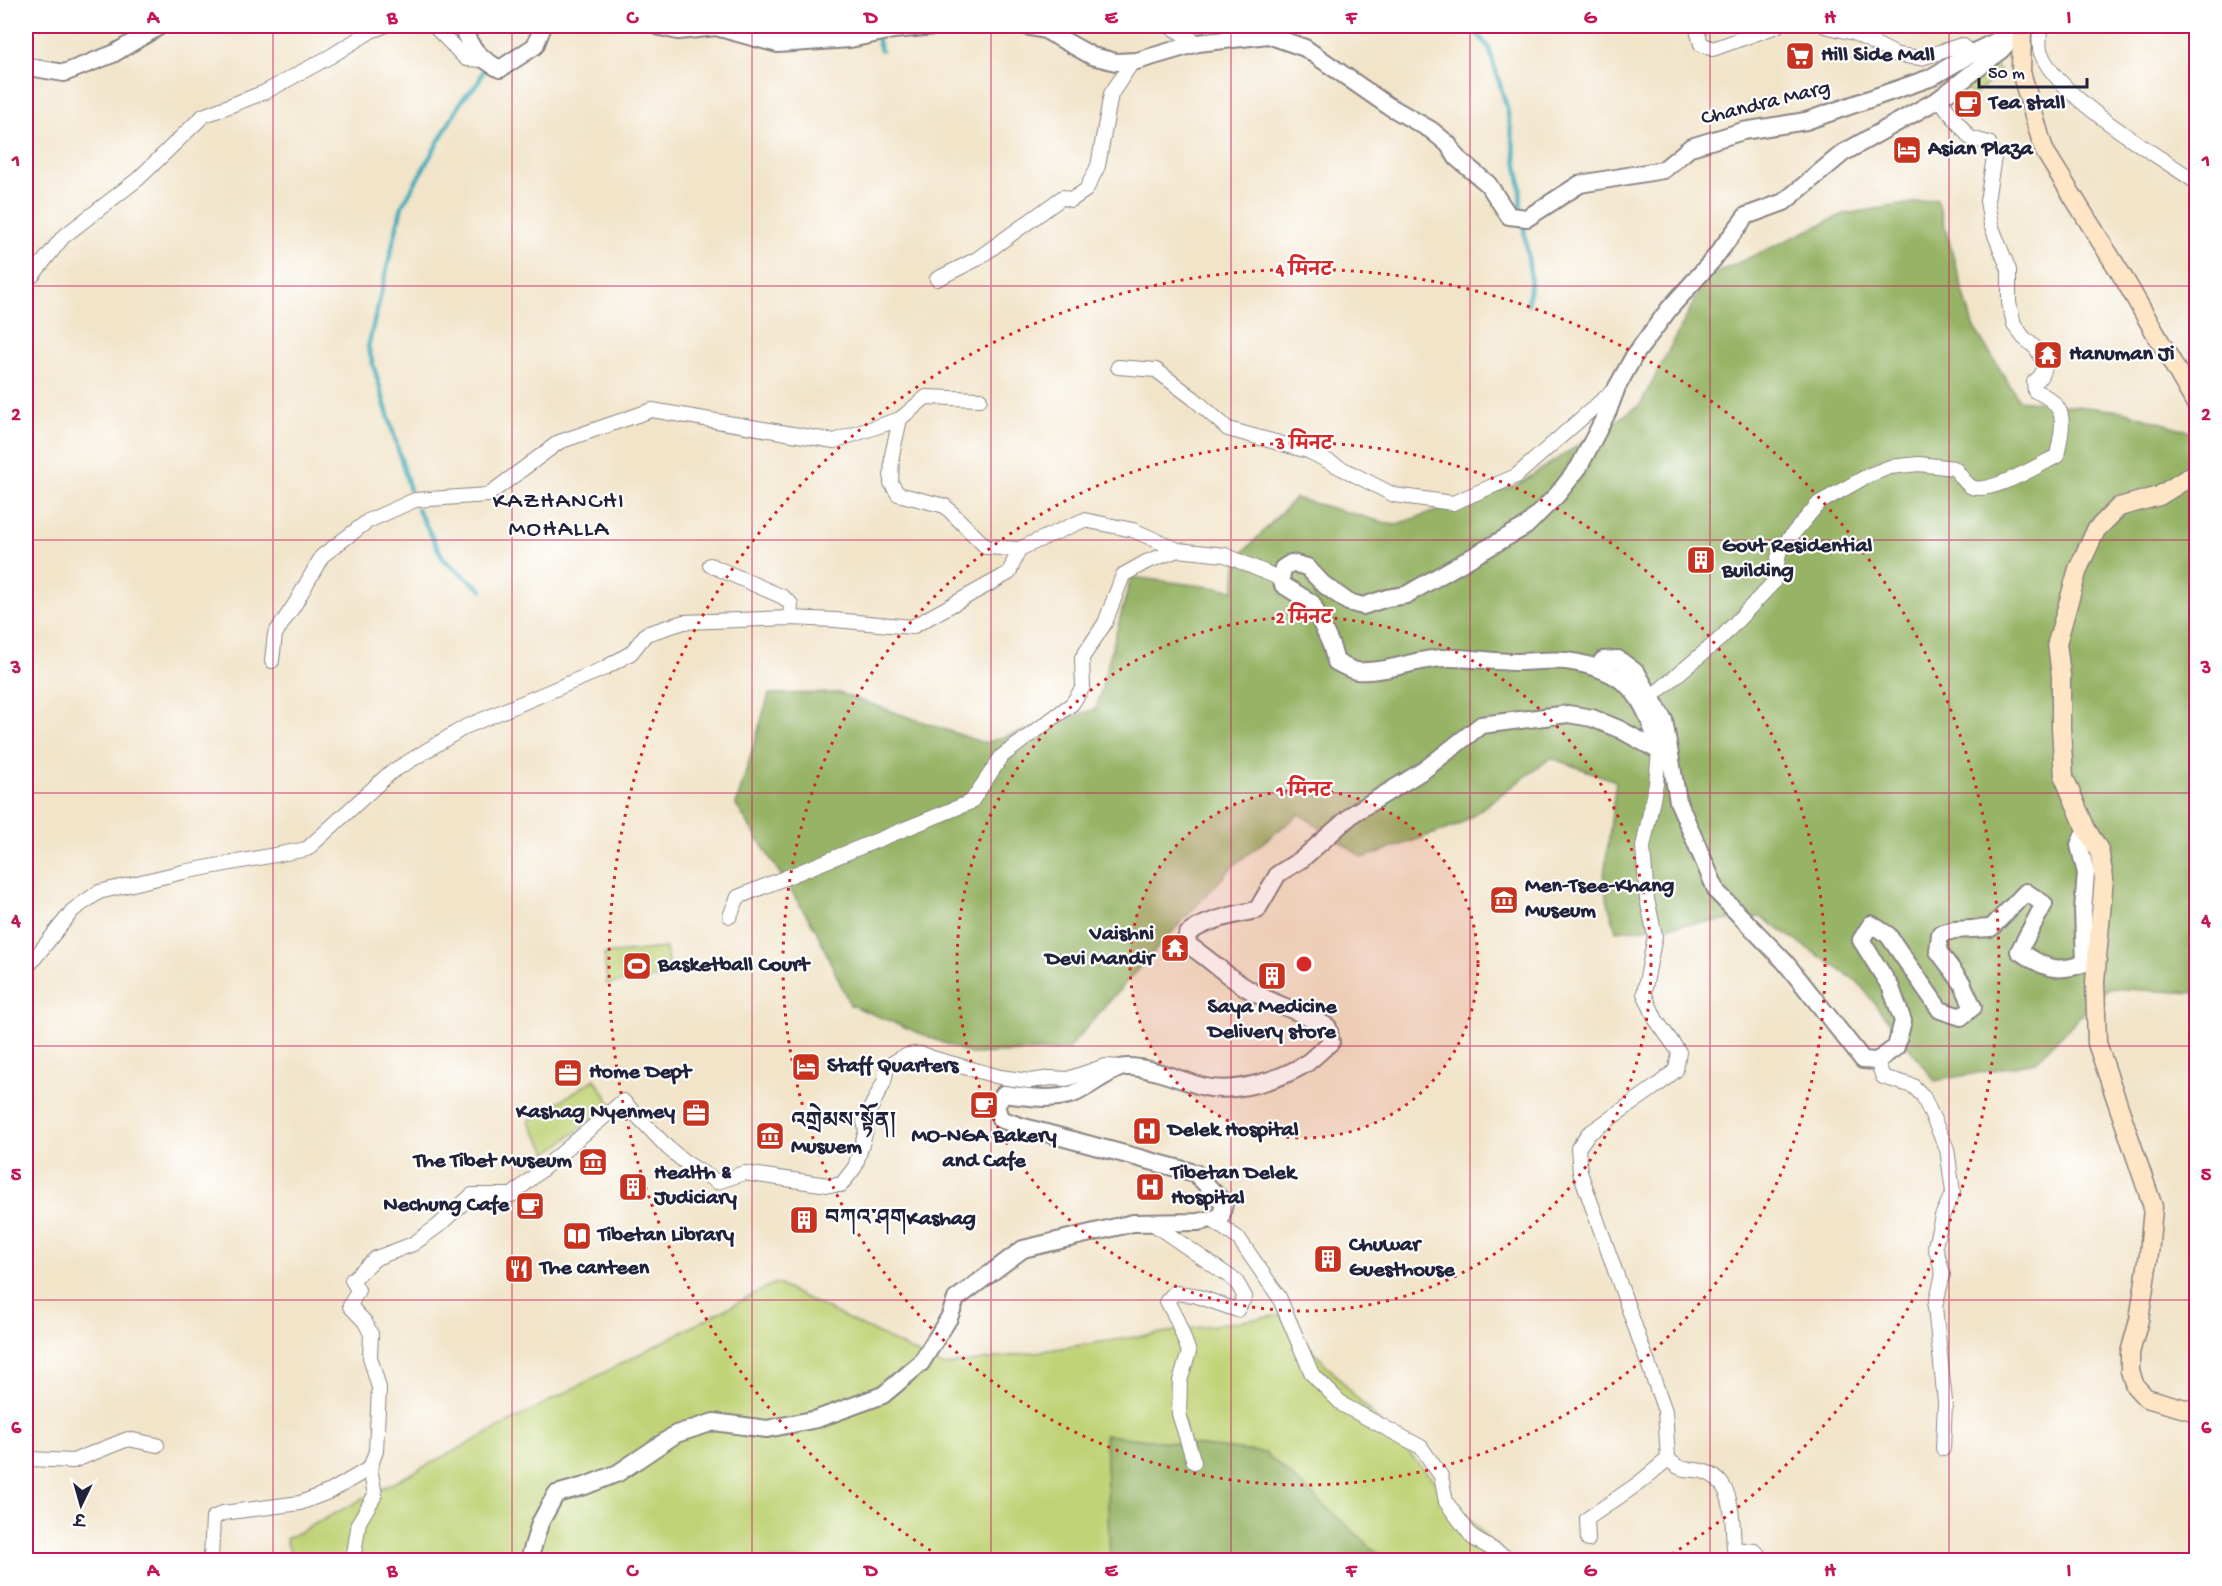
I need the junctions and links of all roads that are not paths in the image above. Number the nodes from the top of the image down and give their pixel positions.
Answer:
1 (160, 26) edge
2 (384, 26) edge
3 (434, 26) edge
4 (462, 26) edge
5 (543, 26) edge
6 (657, 26) edge
7 (717, 26) edge
8 (934, 26) edge
9 (1025, 26) edge
10 (1169, 26) edge
11 (1696, 26) edge
12 (1777, 26) edge
13 (1825, 26) edge
14 (2029, 26) edge
15 (1198, 43) junction
16 (1974, 52) junction
17 (483, 60) junction
18 (1133, 61) junction
19 (26, 65) edge
20 (1939, 99) junction
21 (2196, 182) edge
22 (937, 279) dead end
23 (26, 281) edge
24 (1118, 367) dead end
25 (1617, 387) junction
26 (980, 399) dead end
27 (2196, 404) edge
28 (900, 419) junction
29 (2196, 473) edge
30 (1019, 549) junction
31 (1178, 550) junction
32 (710, 565) dead end
33 (1281, 579) junction
34 (790, 618) junction
35 (272, 661) dead end
36 (1597, 668) junction
37 (1651, 697) junction
38 (1659, 751) junction
39 (2086, 829) junction
40 (730, 916) dead end
41 (26, 969) edge
42 (1878, 1061) junction
43 (1125, 1066) junction
44 (1211, 1219) junction
45 (1152, 1223) junction
46 (2196, 1412) edge
47 (157, 1445) dead end
48 (1943, 1449) dead end
49 (26, 1457) edge
50 (1668, 1459) junction
51 (1194, 1462) dead end
52 (370, 1468) junction
53 (1588, 1540) dead end
54 (208, 1560) edge
55 (353, 1560) edge
56 (529, 1560) edge
57 (1511, 1560) edge
58 (1763, 1560) edge

1 - 19 street
2 - 23 street
3 - 17 street
4 - 17 street
5 - 17 street
6 - 7 street
7 - 8 street
9 - 18 street, Chandra Marg
10 - 15 street
11 - 12 street
13 - 16 street
14 - 16 street, Chandra Marg
14 - 20 street
14 - 21 street
14 - 27 main road
15 - 16 street, Chandra Marg
15 - 18 street, Chandra Marg
18 - 22 street
20 - 25 street
20 - 37 street
24 - 25 street
25 - 33 street
26 - 28 street
28 - 30 street
28 - 35 street
29 - 39 main road
30 - 31 street
30 - 34 street
31 - 33 street
31 - 40 street
32 - 34 street
33 - 36 street
34 - 41 street
36 - 37 street
36 - 38 street
37 - 42 street
38 - 43 street
38 - 50 street
39 - 42 street
39 - 46 main road
42 - 48 street
43 - 44 street
43 - 52 street
44 - 45 street
44 - 57 street
45 - 51 street
45 - 56 street
47 - 49 street
50 - 53 street
50 - 58 street
52 - 54 street
52 - 55 street

